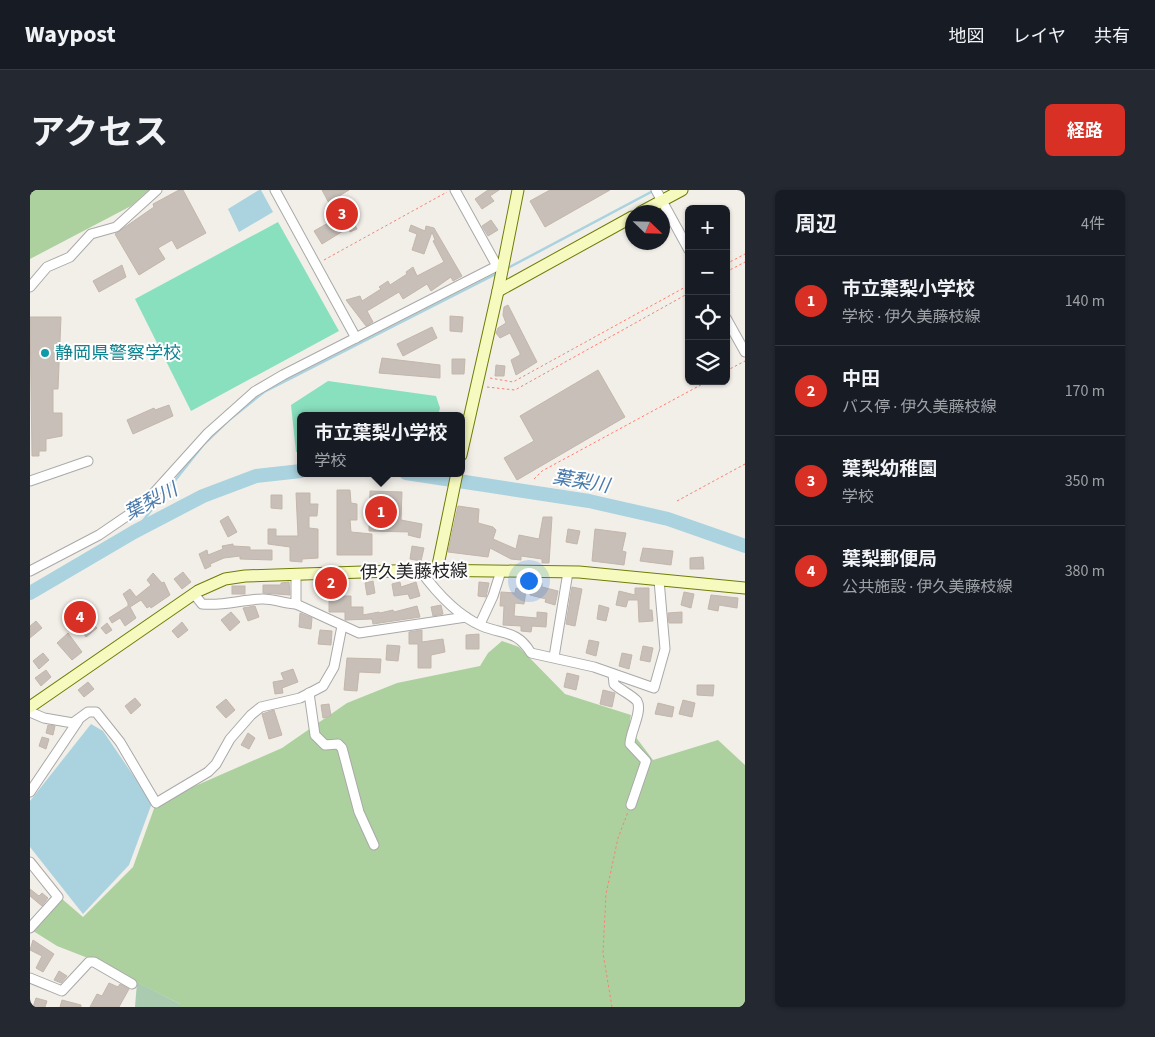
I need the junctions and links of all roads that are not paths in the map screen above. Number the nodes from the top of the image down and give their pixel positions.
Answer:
1 (157, 190) edge
2 (275, 190) edge
3 (455, 190) edge
4 (518, 190) edge
5 (656, 190) edge
6 (682, 190) edge
7 (662, 201) junction
8 (654, 205) edge
9 (625, 221) edge
10 (685, 243) edge
11 (499, 266) junction
12 (30, 287) edge
13 (498, 291) junction
14 (730, 325) edge
15 (356, 338) junction
16 (745, 352) edge
17 (465, 438) edge
18 (88, 461) dead end
19 (456, 477) edge
20 (30, 481) edge
21 (420, 570) junction
22 (437, 570) junction
23 (30, 571) edge
24 (501, 571) junction
25 (568, 572) junction
26 (296, 574) junction
27 (659, 580) junction
28 (745, 588) edge
29 (194, 594) junction
30 (296, 604) junction
31 (466, 617) junction
32 (480, 624) junction
33 (342, 626) junction
34 (554, 657) junction
35 (613, 674) junction
36 (309, 693) junction
37 (30, 707) edge
38 (30, 712) edge
39 (78, 721) junction
40 (30, 792) edge
41 (631, 805) road end
42 (374, 844) dead end
43 (30, 862) edge
44 (30, 928) edge
45 (30, 978) edge
46 (132, 984) dead end

1 - 12 street
2 - 15 street
3 - 11 street
4 - 11 main road
5 - 7 street
6 - 7 main road
7 - 8 main road
7 - 10 street
9 - 13 main road
11 - 13 main road
11 - 15 street
13 - 17 main road
14 - 16 street
15 - 23 street
18 - 20 street
19 - 22 main road
21 - 22 main road, 伊久美藤枝線
21 - 26 main road, 伊久美藤枝線
21 - 31 street
22 - 24 main road, 伊久美藤枝線
24 - 25 main road, 伊久美藤枝線
24 - 32 street
25 - 27 main road, 伊久美藤枝線
25 - 34 street
26 - 29 main road, 伊久美藤枝線
26 - 30 street
27 - 28 main road, 伊久美藤枝線
27 - 35 street
29 - 30 street
29 - 37 main road, 伊久美藤枝線
30 - 33 street
31 - 32 street
31 - 33 street
32 - 34 street
33 - 36 street
34 - 35 street
35 - 41 street
36 - 39 street
36 - 42 street
38 - 39 street
39 - 40 street
43 - 44 street
45 - 46 street

